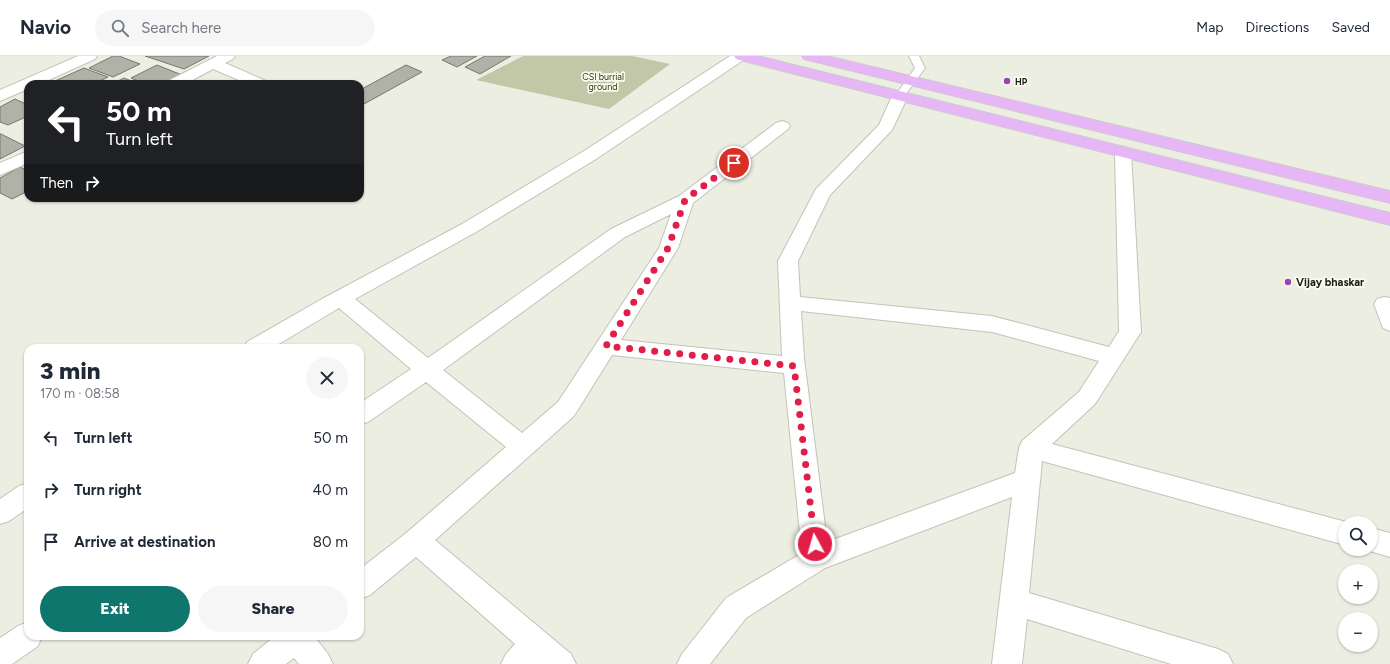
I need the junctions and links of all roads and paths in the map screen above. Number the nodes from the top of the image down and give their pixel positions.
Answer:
1 (90, 56) edge
2 (228, 56) edge
3 (740, 56) edge
4 (809, 56) edge
5 (914, 56) edge
6 (213, 64) junction
7 (36, 80) edge
8 (181, 80) edge
9 (251, 80) edge
10 (24, 85) edge
11 (905, 88) junction
12 (0, 96) edge
13 (782, 126) dead end
14 (1124, 152) junction
15 (24, 158) edge
16 (0, 170) edge
17 (1390, 197) edge
18 (685, 200) junction
19 (1390, 219) edge
20 (341, 298) junction
21 (791, 303) junction
22 (262, 344) edge
23 (606, 346) junction
24 (1114, 357) junction
25 (794, 366) junction
26 (427, 370) junction
27 (364, 412) edge
28 (523, 447) junction
29 (1031, 448) junction
30 (1027, 480) junction
31 (24, 497) edge
32 (0, 513) edge
33 (1338, 531) edge
34 (415, 541) junction
35 (1378, 542) edge
36 (1390, 546) edge
37 (816, 559) junction
38 (364, 583) edge
39 (1015, 602) junction
40 (24, 639) edge
41 (291, 640) edge
42 (299, 640) edge
43 (536, 643) junction
44 (0, 654) edge
45 (263, 664) edge
46 (318, 664) edge
47 (516, 664) edge
48 (561, 664) edge
49 (692, 664) edge
50 (1007, 664) edge
51 (1218, 664) edge

1 - 7 street
2 - 6 street
3 - 11 highway
3 - 20 street
4 - 11 highway
5 - 11 lane
6 - 8 street
6 - 9 street
10 - 12 street
11 - 14 highway
11 - 17 highway
11 - 21 street
13 - 18 street
14 - 19 highway
14 - 24 street
15 - 16 street
18 - 23 street
18 - 26 street
20 - 22 street
20 - 26 street
21 - 24 street
21 - 25 street
23 - 25 street
23 - 28 street
24 - 29 street
25 - 37 street
26 - 27 street
26 - 28 street
28 - 34 street
29 - 30 street
29 - 33 street
30 - 37 street
30 - 39 street
31 - 32 street
34 - 38 street
34 - 43 street
35 - 36 street
37 - 49 street
39 - 50 street
39 - 51 street
40 - 44 street
41 - 45 street
42 - 46 street
43 - 47 street
43 - 48 street

